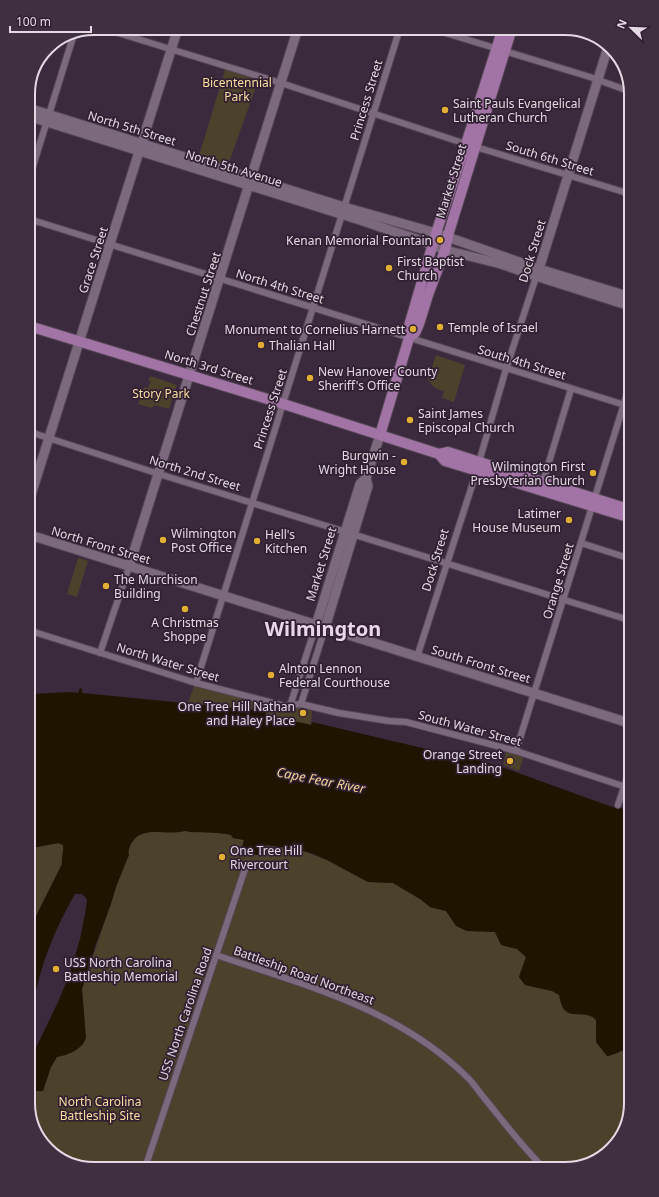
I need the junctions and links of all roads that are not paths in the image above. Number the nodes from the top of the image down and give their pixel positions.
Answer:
1 (124, 35) edge
2 (176, 35) edge
3 (296, 35) edge
4 (398, 35) edge
5 (452, 35) edge
6 (502, 35) edge
7 (508, 35) edge
8 (73, 39) edge
9 (171, 50) junction
10 (500, 50) junction
11 (606, 52) edge
12 (598, 81) junction
13 (281, 83) junction
14 (624, 89) edge
15 (35, 112) edge
16 (374, 113) junction
17 (35, 117) edge
18 (48, 118) junction
19 (471, 145) junction
20 (141, 147) junction
21 (35, 160) edge
22 (568, 175) junction
23 (251, 182) junction
24 (624, 192) edge
25 (343, 210) junction
26 (35, 221) edge
27 (436, 233) junction
28 (448, 237) junction
29 (110, 245) junction
30 (432, 245) junction
31 (445, 250) junction
32 (537, 272) junction
33 (220, 279) junction
34 (624, 295) edge
35 (624, 304) edge
36 (313, 308) junction
37 (35, 328) edge
38 (409, 338) junction
39 (80, 342) junction
40 (506, 369) junction
41 (190, 375) junction
42 (571, 389) junction
43 (284, 404) junction
44 (624, 405) edge
45 (624, 412) edge
46 (35, 434) edge
47 (380, 435) junction
48 (49, 438) junction
49 (478, 466) junction
50 (159, 474) junction
51 (35, 482) edge
52 (543, 482) junction
53 (252, 502) junction
54 (594, 502) junction
55 (624, 508) edge
56 (624, 515) edge
57 (349, 533) junction
58 (35, 537) edge
59 (581, 543) junction
60 (624, 557) edge
61 (446, 564) junction
62 (129, 566) junction
63 (223, 596) junction
64 (563, 600) junction
65 (624, 618) edge
66 (320, 626) junction
67 (35, 632) edge
68 (100, 653) junction
69 (417, 657) junction
70 (196, 683) junction
71 (534, 693) junction
72 (301, 704) junction
73 (290, 706) junction
74 (624, 721) edge
75 (516, 751) junction
76 (624, 786) edge
77 (624, 793) edge
78 (618, 805) dead end
79 (246, 866) dead end
80 (216, 955) junction
81 (146, 1162) edge
82 (538, 1162) edge

1 - 9 street, South 6th Street
2 - 9 street, Grace Street
3 - 13 street, Chestnut Street
4 - 16 street, Princess Street
5 - 10 street
6 - 10 main road, Market Street
7 - 10 main road, Market Street
8 - 18 street
9 - 13 street, South 6th Street
9 - 20 street, Grace Street
10 - 12 street
10 - 19 main road, Market Street
11 - 12 street, Dock Street
12 - 14 street
12 - 22 street, Dock Street
13 - 16 street, South 6th Street
13 - 23 street, Chestnut Street
15 - 18 street
16 - 19 street, South 6th Street
16 - 25 street, Princess Street
17 - 18 street
18 - 20 street
18 - 21 street
19 - 22 street, South 6th Street
19 - 27 main road, Market Street
19 - 28 main road, Market Street
20 - 23 street, North 5th Street
20 - 29 street, Grace Street
22 - 24 street, South 6th Street
22 - 32 street, Dock Street
23 - 25 street, North 5th Avenue
23 - 33 street, Chestnut Street
25 - 27 street, North 5th Avenue
25 - 30 street, North 5th Avenue
25 - 36 street, Princess Street
26 - 29 street, North 4th Street
27 - 28 street, North 5th Avenue
27 - 30 main road, Market Street
28 - 31 main road, Market Street
28 - 32 street, North 5th Avenue
29 - 33 street, North 4th Street
29 - 39 street, Grace Street
30 - 31 street, North 5th Avenue
30 - 38 main road, Market Street
31 - 32 street, North 5th Avenue
31 - 38 main road, Market Street
32 - 34 street
32 - 35 street
32 - 40 street, Dock Street
33 - 36 street, North 4th Street
33 - 41 street, Chestnut Street
36 - 38 street, North 4th Street
36 - 43 street, Princess Street
37 - 39 main road, North 3rd Street
38 - 40 street, South 4th Street
38 - 47 main road, Market Street
39 - 41 main road, North 3rd Street
39 - 48 street, Grace Street
40 - 42 street, South 4th Street
40 - 49 street, Dock Street
41 - 43 main road, North 3rd Street
41 - 50 street, Chestnut Street
42 - 44 street, South 4th Street
42 - 52 street
43 - 47 main road, North 3rd Street
43 - 53 street, Princess Street
45 - 54 street, Orange Street
46 - 48 street, North 2nd Street
47 - 49 main road, North 3rd Street
47 - 57 street, Market Street
48 - 50 street, North 2nd Street
48 - 51 street, Grace Street
49 - 52 main road
49 - 54 main road
49 - 61 street, Dock Street
50 - 53 street, North 2nd Street
50 - 62 street, Chestnut Street
52 - 54 main road
53 - 57 street, North 2nd Street
53 - 63 street, Princess Street
54 - 55 main road
54 - 56 main road
54 - 59 street, Orange Street
57 - 61 street, North 2nd Street
57 - 66 street, Market Street
58 - 62 street, North Front Street
59 - 60 street
59 - 64 street, Orange Street
61 - 64 street, North 2nd Street
61 - 69 street, Dock Street
62 - 63 street, North Front Street
62 - 68 street
63 - 66 street, North Front Street
63 - 70 street, Princess Street
64 - 65 street, North 2nd Street
64 - 71 street, Orange Street
66 - 69 street, South Front Street
66 - 72 street, Market Street
66 - 73 street, Market Street
67 - 68 street, North Water Street
68 - 70 street, North Water Street
69 - 71 street, South Front Street
70 - 73 street, North Water Street
71 - 74 street, South Front Street
71 - 75 street, Orange Street
72 - 73 street, North Water Street
72 - 75 street, South Water Street
75 - 76 street, South Water Street
77 - 78 street
79 - 80 street, USS North Carolina Road
80 - 81 street, USS North Carolina Road
80 - 82 street, Battleship Road Northeast

